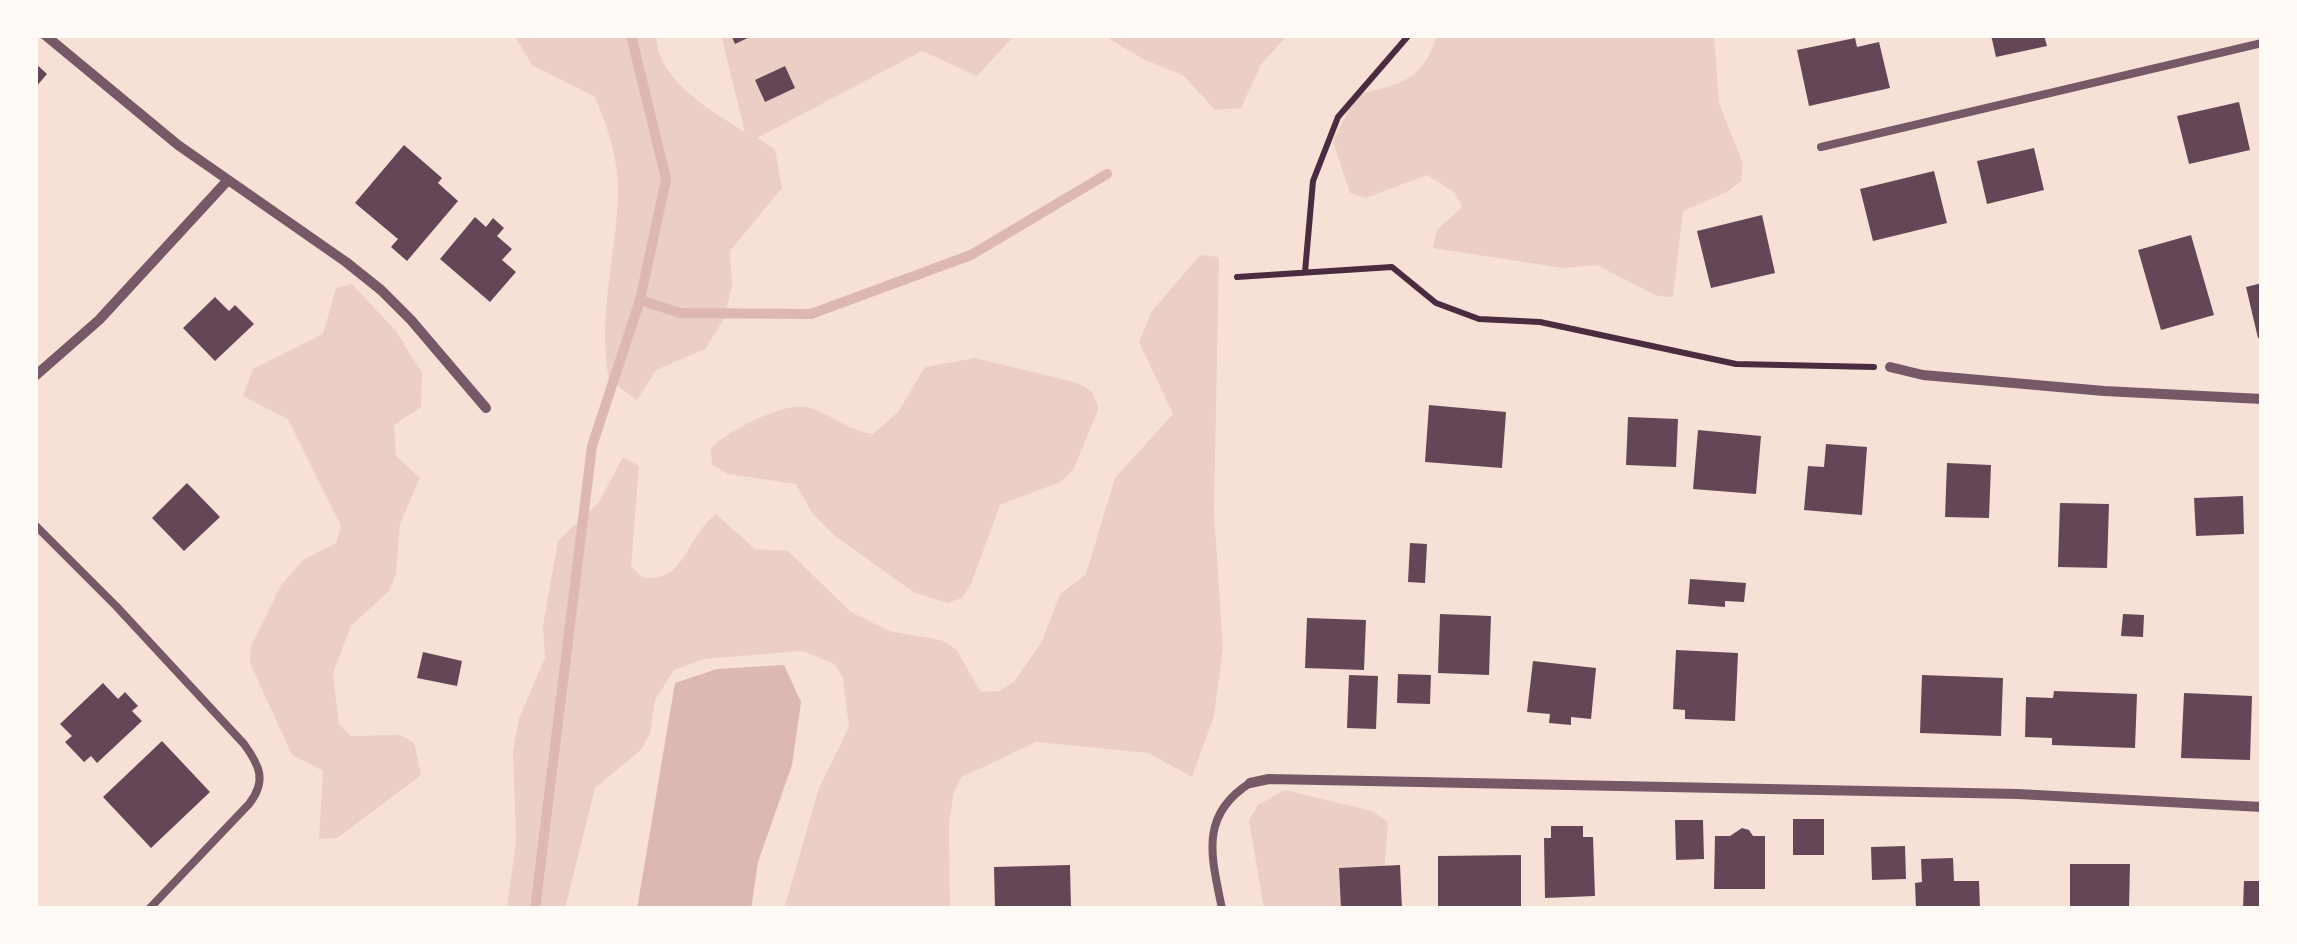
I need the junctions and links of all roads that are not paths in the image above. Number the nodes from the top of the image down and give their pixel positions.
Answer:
1 (44, 35) edge
2 (2262, 43) edge
3 (1821, 147) dead end
4 (228, 180) junction
5 (1890, 367) road end
6 (35, 376) edge
7 (2262, 399) edge
8 (486, 408) dead end
9 (35, 524) edge
10 (1250, 783) joint
11 (2262, 806) edge
12 (148, 909) edge
13 (1222, 909) edge

1 - 4 street
2 - 3 lane
4 - 6 street
4 - 8 street
5 - 7 street
9 - 12 lane
10 - 11 street
10 - 13 lane

